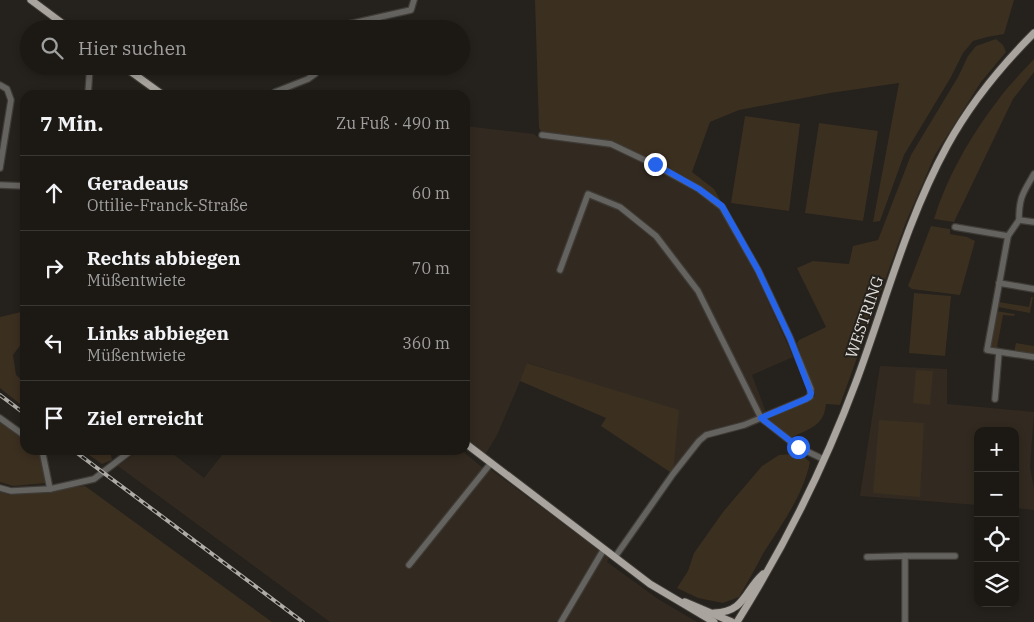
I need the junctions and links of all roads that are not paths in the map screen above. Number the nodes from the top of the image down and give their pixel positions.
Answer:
1 (31, 0) edge
2 (414, 0) edge
3 (58, 20) edge
4 (367, 20) edge
5 (1034, 33) edge
6 (89, 75) edge
7 (135, 75) edge
8 (313, 75) edge
9 (0, 85) edge
10 (88, 90) edge
11 (156, 90) edge
12 (280, 90) edge
13 (542, 135) dead end
14 (0, 168) edge
15 (1034, 174) edge
16 (0, 185) edge
17 (20, 186) edge
18 (1019, 220) junction
19 (1034, 222) edge
20 (955, 227) dead end
21 (1008, 236) junction
22 (560, 270) dead end
23 (999, 283) junction
24 (1034, 289) edge
25 (999, 352) junction
26 (1034, 357) edge
27 (995, 399) dead end
28 (0, 418) edge
29 (761, 418) junction
30 (20, 432) edge
31 (470, 447) edge
32 (43, 455) edge
33 (125, 455) edge
34 (823, 459) junction
35 (491, 463) junction
36 (0, 488) edge
37 (50, 488) junction
38 (604, 549) junction
39 (905, 556) junction
40 (955, 556) dead end
41 (615, 557) junction
42 (867, 557) dead end
43 (409, 565) dead end
44 (767, 570) junction
45 (666, 595) junction
46 (714, 613) junction
47 (561, 622) edge
48 (714, 622) edge
49 (732, 622) edge
50 (737, 622) edge
51 (904, 622) edge

1 - 3 main road
2 - 4 street
5 - 34 main road, WESTRING
6 - 10 street
7 - 11 main road
8 - 12 street
9 - 14 street
13 - 29 street
15 - 18 street
16 - 17 street
18 - 19 street
18 - 21 street
20 - 21 street
21 - 23 street
22 - 29 street
23 - 24 street
23 - 25 street
25 - 26 street
25 - 27 street
28 - 30 street
29 - 34 street
29 - 41 street
31 - 35 main road
32 - 37 street
33 - 37 street
34 - 44 main road, WESTRING
35 - 38 main road
35 - 43 street
36 - 37 street
38 - 41 main road
38 - 47 street
39 - 40 street
39 - 42 street
39 - 51 street
41 - 45 main road
44 - 46 main road
44 - 50 main road, WESTRING
45 - 46 main road
45 - 48 main road
46 - 49 main road

